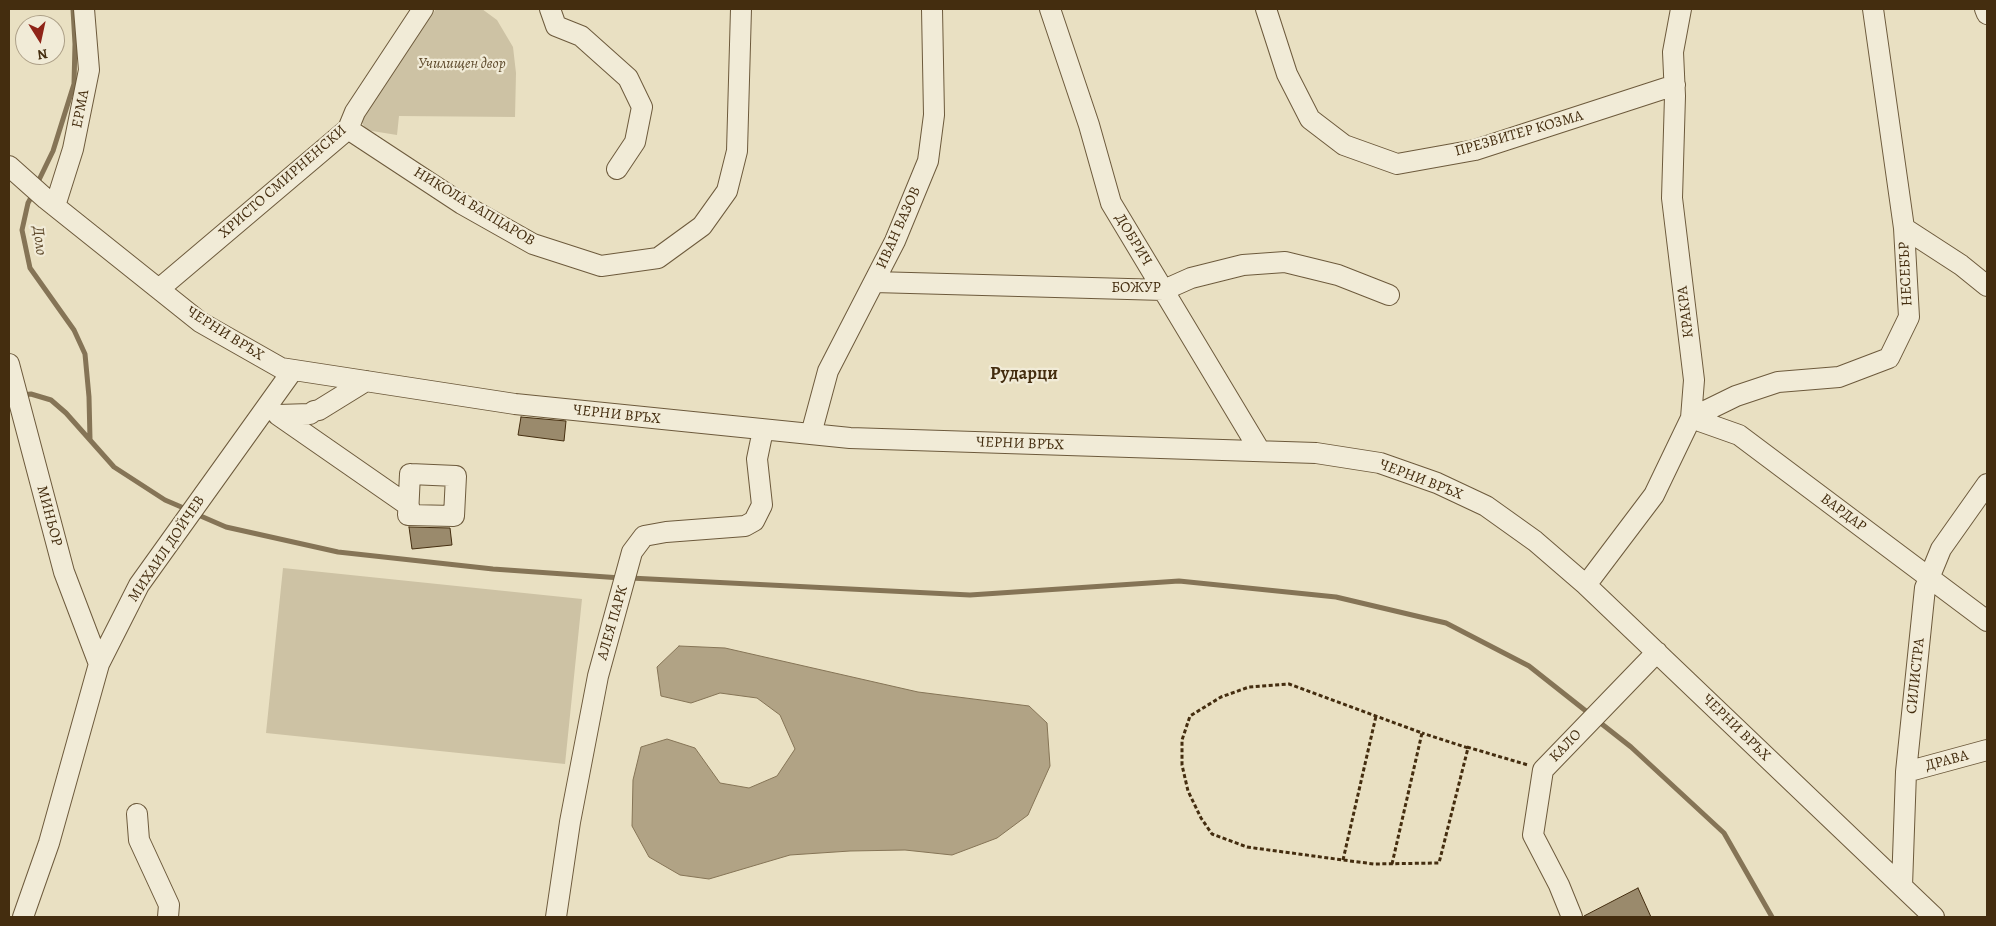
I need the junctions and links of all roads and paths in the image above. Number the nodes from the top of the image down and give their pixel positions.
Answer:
1 (84, 9) edge
2 (422, 9) edge
3 (550, 9) edge
4 (741, 9) edge
5 (932, 9) edge
6 (1050, 9) edge
7 (1266, 9) edge
8 (1681, 9) edge
9 (1873, 9) edge
10 (1985, 9) edge
11 (1987, 14) edge
12 (1675, 85) junction
13 (348, 129) junction
14 (617, 169) dead end
15 (15, 172) edge
16 (50, 202) junction
17 (1904, 228) junction
18 (874, 282) junction
19 (1987, 286) edge
20 (159, 289) junction
21 (1164, 290) junction
22 (1389, 294) dead end
23 (9, 364) edge
24 (293, 370) junction
25 (366, 381) junction
26 (1691, 418) junction
27 (763, 430) junction
28 (18, 434) edge
29 (811, 434) junction
30 (1260, 451) junction
31 (1987, 484) edge
32 (409, 506) dead end
33 (1930, 578) junction
34 (1586, 585) junction
35 (1987, 621) edge
36 (1657, 652) junction
37 (99, 664) junction
38 (1376, 716) junction
39 (1422, 733) junction
40 (1466, 747) junction
41 (1987, 750) edge
42 (1543, 770) junction
43 (1906, 772) junction
44 (137, 814) dead end
45 (1343, 860) junction
46 (1392, 864) junction
47 (1902, 886) junction
48 (23, 917) edge
49 (168, 917) edge
50 (556, 917) edge
51 (1572, 917) edge
52 (1934, 917) edge

1 - 16 street, ЕРМА
2 - 13 street, ХРИСТО СМИРНЕНСКИ
3 - 14 street
4 - 13 street, НИКОЛА ВАПЦАРОВ
5 - 18 street, ИВАН ВАЗОВ
6 - 21 street, ДОБРИЧ
7 - 12 street, ПРЕЗВИТЕР КОЗМА
8 - 12 street, КРАКРА
9 - 17 street, НЕСЕБЪР
10 - 11 street
12 - 26 street, КРАКРА
13 - 20 street, ХРИСТО СМИРНЕНСКИ
15 - 16 street, ЧЕРНИ ВРЪХ
16 - 20 street, ЧЕРНИ ВРЪХ
17 - 19 street
17 - 26 street, НЕСЕБЪР
18 - 21 street, БОЖУР
18 - 29 street, ИВАН ВАЗОВ
20 - 24 street, ЧЕРНИ ВРЪХ
21 - 22 street, БОЖУР
21 - 30 street, ДОБРИЧ
23 - 28 street, МИНЬОР
24 - 25 street, ЧЕРНИ ВРЪХ
24 - 37 street, МИХАИЛ ДОЙЧЕВ
25 - 27 street, ЧЕРНИ ВРЪХ
25 - 32 street
26 - 33 street, ВАРДАР
26 - 34 street, КРАКРА
27 - 29 street, ЧЕРНИ ВРЪХ
27 - 50 street, АЛЕЯ ПАРК
28 - 37 street, МИНЬОР
29 - 30 street, ЧЕРНИ ВРЪХ
30 - 34 street, ЧЕРНИ ВРЪХ
31 - 33 street, СИЛИСТРА
33 - 35 street, ВАРДАР
33 - 43 street, СИЛИСТРА
34 - 36 street, ЧЕРНИ ВРЪХ
36 - 42 street, КАЛО
36 - 47 street, ЧЕРНИ ВРЪХ
37 - 48 street, МИХАИЛ ДОЙЧЕВ
38 - 39 path
38 - 45 path
38 - 45 path
39 - 40 path
39 - 46 path
40 - 42 path
40 - 46 path
41 - 43 street, ДРАВА
42 - 51 street, КАЛО
43 - 47 street, СИЛИСТРА
44 - 49 street
45 - 46 path
47 - 52 street, ЧЕРНИ ВРЪХ

